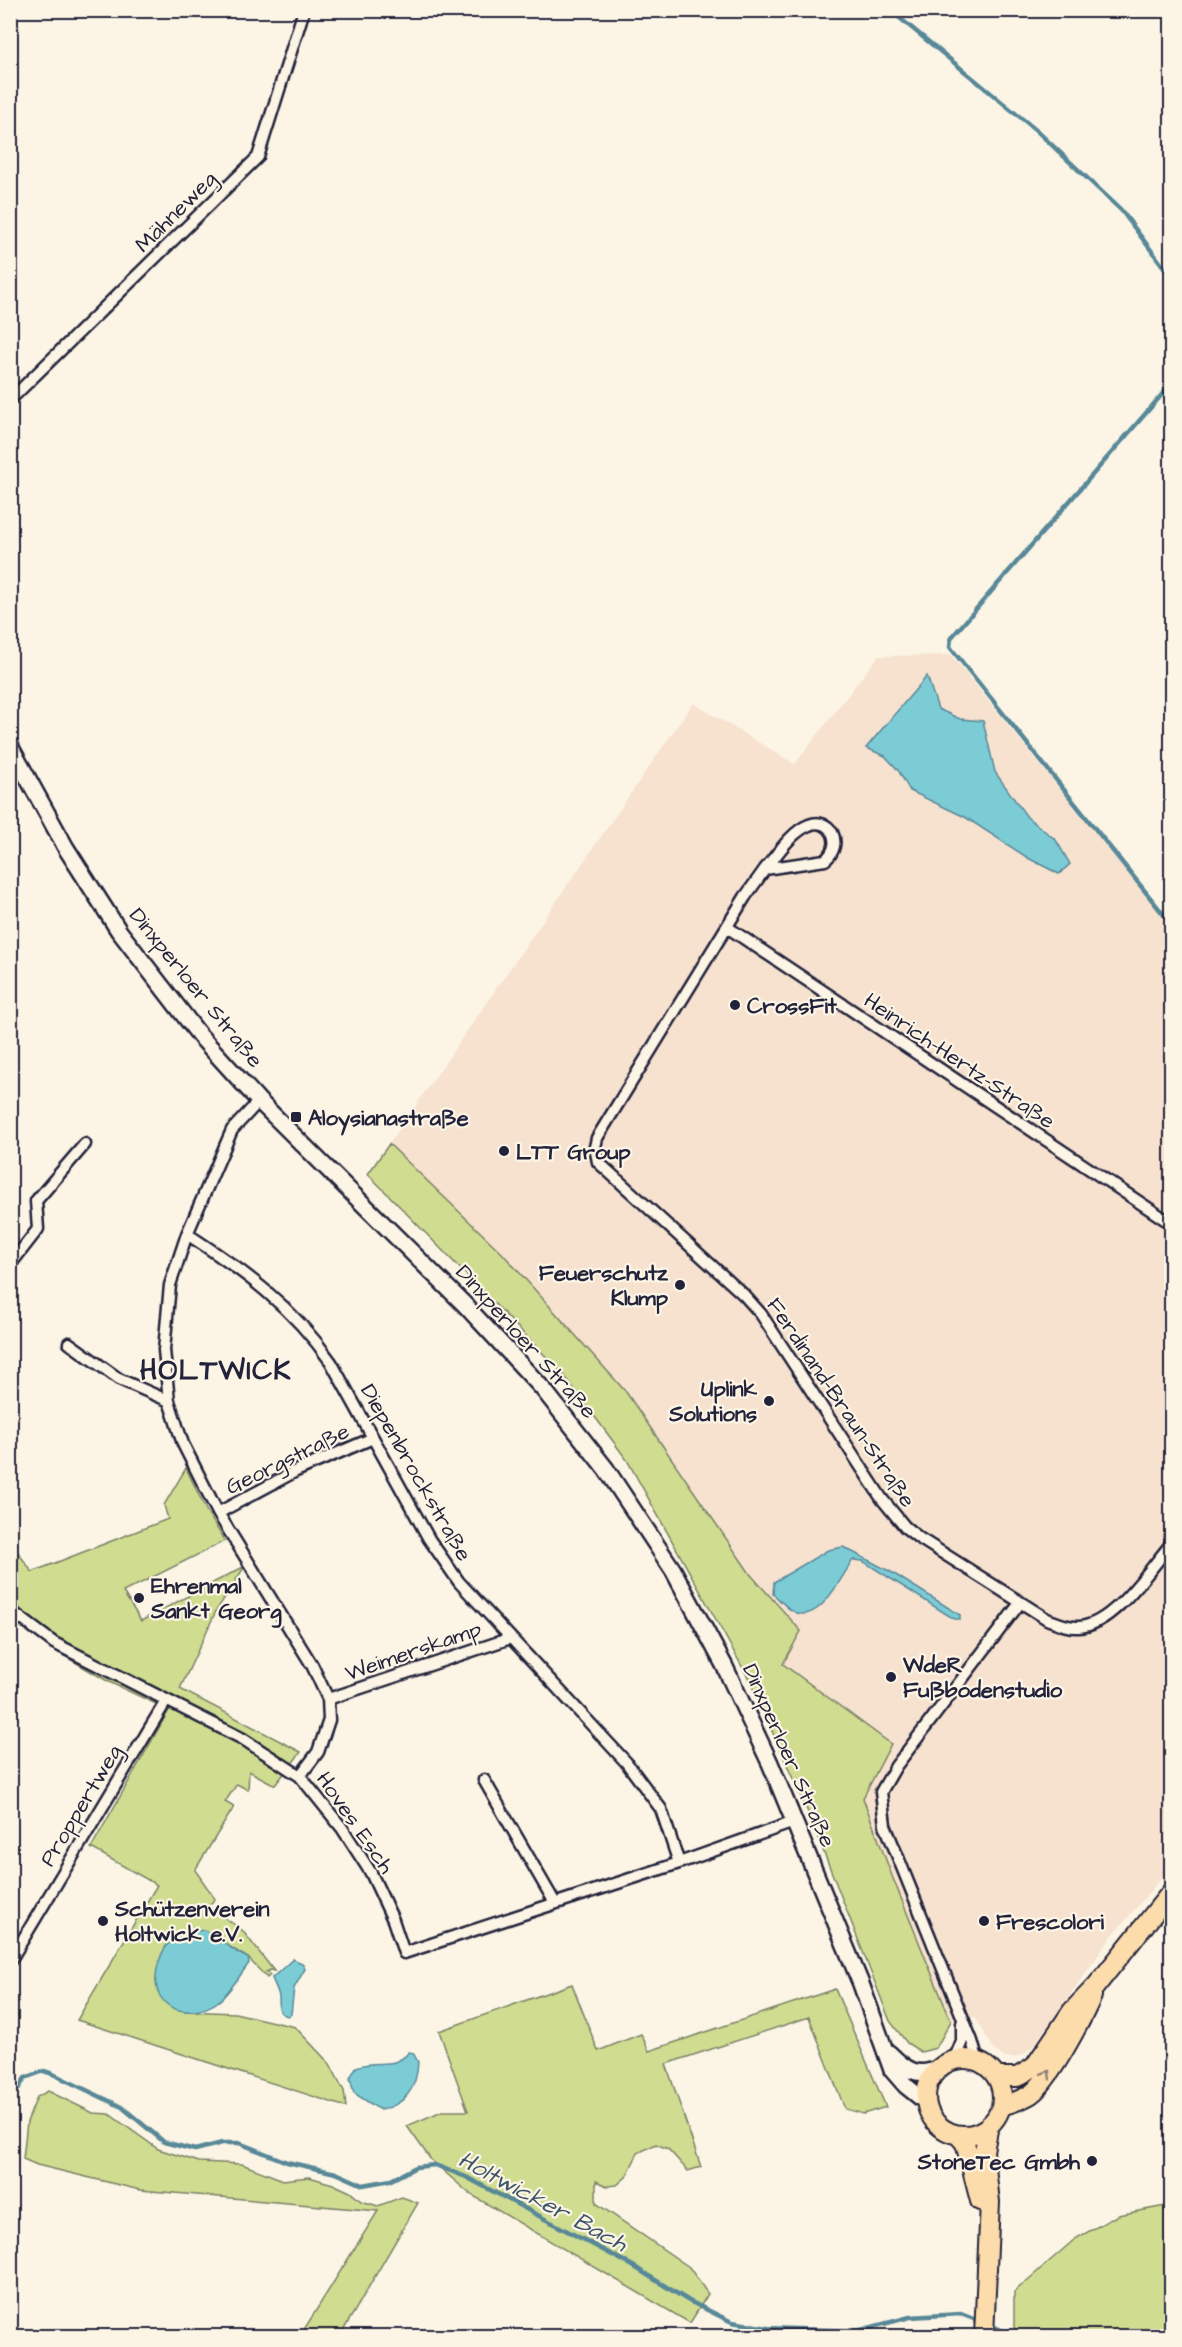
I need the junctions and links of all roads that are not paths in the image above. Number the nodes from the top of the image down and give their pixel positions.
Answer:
1 (304, 10) edge
2 (10, 400) edge
3 (10, 746) edge
4 (765, 869) junction
5 (727, 927) junction
6 (259, 1101) junction
7 (85, 1144) dead end
8 (1172, 1224) edge
9 (187, 1234) junction
10 (10, 1266) edge
11 (69, 1343) dead end
12 (169, 1401) junction
13 (373, 1438) junction
14 (218, 1513) junction
15 (1172, 1543) edge
16 (1020, 1603) junction
17 (10, 1610) edge
18 (511, 1638) junction
19 (328, 1699) junction
20 (166, 1701) junction
21 (300, 1776) junction
22 (484, 1780) dead end
23 (794, 1822) junction
24 (679, 1863) junction
25 (1172, 1891) edge
26 (555, 1903) junction
27 (10, 1960) edge
28 (1096, 1986) junction
29 (962, 2017) junction
30 (885, 2049) junction
31 (978, 2062) junction
32 (947, 2064) junction
33 (996, 2077) junction
34 (926, 2102) junction
35 (1001, 2106) junction
36 (989, 2126) junction
37 (958, 2134) junction
38 (987, 2232) junction
39 (984, 2336) edge

1 - 2 street, Mähneweg
3 - 6 main road, Dinxperloer Straße
4 - 4 street
4 - 5 street
5 - 8 street, Heinrich-Hertz-Straße
5 - 16 street, Ferdinand-Braun-Straße
6 - 9 street
6 - 23 main road, Dinxperloer Straße
7 - 10 street
9 - 12 street
9 - 13 street, Diepenbrockstraße
11 - 12 street
12 - 14 street
13 - 14 street, Georgstraße
13 - 18 street, Diepenbrockstraße
14 - 19 street
15 - 16 street
16 - 29 street
17 - 20 street, Hoves Esch
18 - 19 street, Weimerskamp
18 - 24 street, Diepenbrockstraße
19 - 21 street
20 - 21 street, Hoves Esch
20 - 27 street, Proppertweg
21 - 26 street, Hoves Esch
22 - 26 street
23 - 24 street, Hoves Esch
23 - 30 main road, Dinxperloer Straße
24 - 26 street, Hoves Esch
25 - 28 main road
28 - 33 main road
35 -> 28 main road
29 - 31 street
29 - 32 street
30 - 32 main road, Dinxperloer Straße
30 - 34 main road, Dinxperloer Straße
31 - 32 main road
31 - 33 main road
32 - 34 main road
33 - 35 main road
34 - 37 main road
35 - 36 main road
36 - 37 main road
36 - 38 main road
37 - 38 main road
38 - 39 main road

